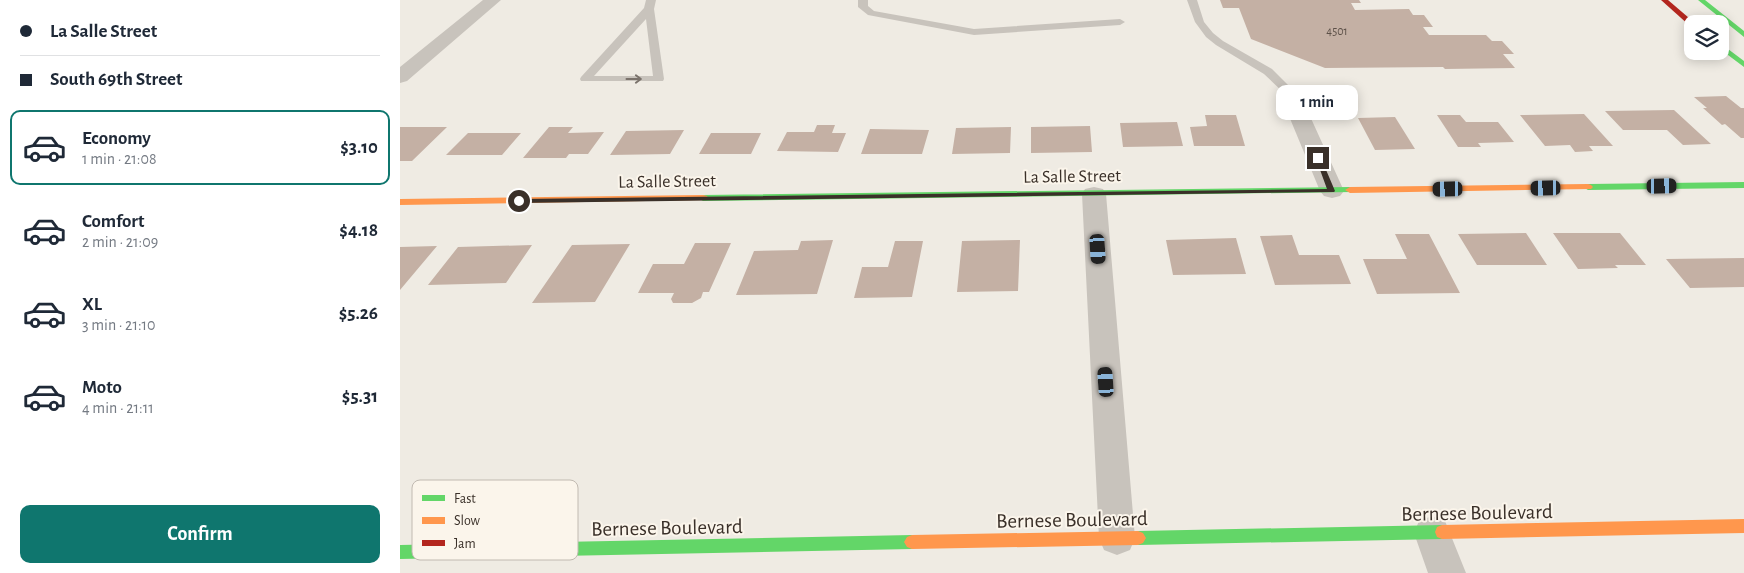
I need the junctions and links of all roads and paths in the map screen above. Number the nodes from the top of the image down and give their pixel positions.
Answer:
1 (493, 0) edge
2 (863, 0) edge
3 (1192, 0) edge
4 (1664, 0) edge
5 (1700, 0) edge
6 (650, 4) edge
7 (1684, 17) edge
8 (1120, 22) dead end
9 (1744, 35) edge
10 (1729, 52) edge
11 (1744, 65) edge
12 (400, 77) edge
13 (1289, 92) joint
14 (1744, 184) edge
15 (1332, 191) junction
16 (1094, 194) junction
17 (400, 202) edge
18 (1744, 526) edge
19 (1432, 532) junction
20 (1116, 538) junction
21 (578, 549) edge
22 (1447, 573) edge

1 - 12 street
2 - 8 lane
3 - 13 lane
4 - 7 street
5 - 9 street
6 -> 6 lane
10 - 11 street
13 - 15 street
14 - 15 street, La Salle Street
15 - 16 street, La Salle Street
16 - 17 street, La Salle Street
16 - 20 street
18 - 19 street, Bernese Boulevard
19 - 20 street, Bernese Boulevard
19 - 22 street
20 - 21 street, Bernese Boulevard

